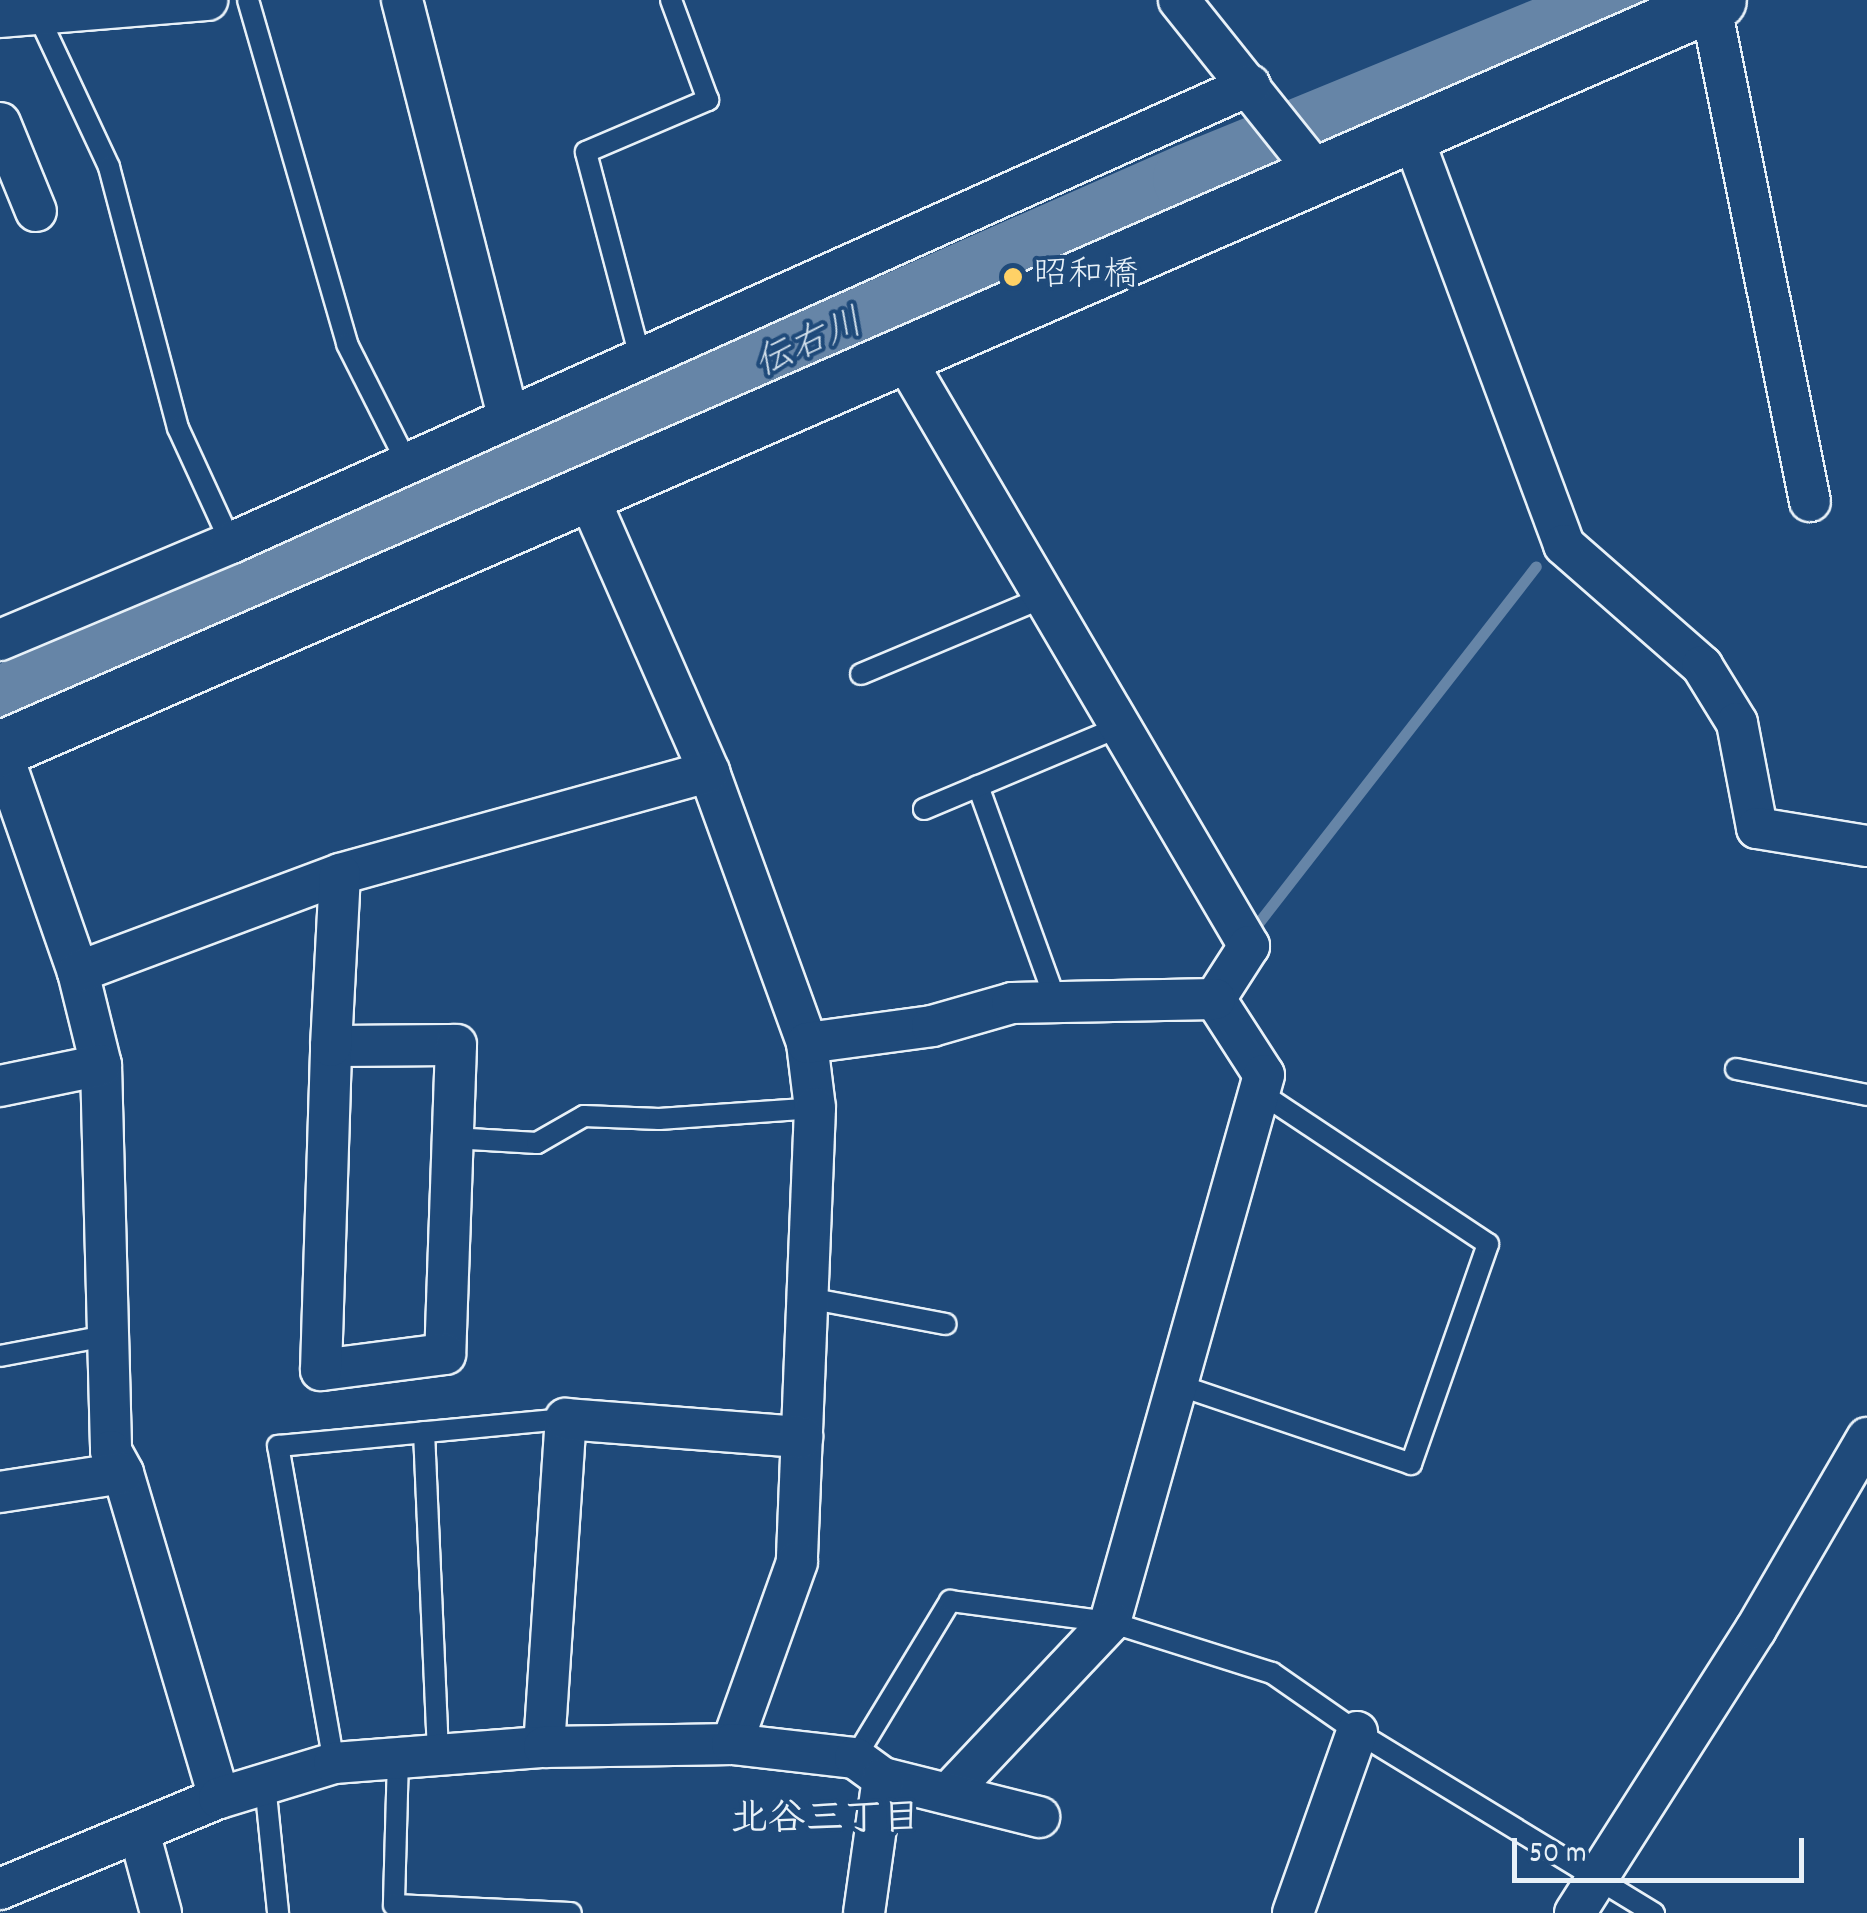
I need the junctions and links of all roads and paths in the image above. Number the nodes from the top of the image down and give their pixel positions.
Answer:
1 (206, 0) edge
2 (248, 0) edge
3 (402, 0) edge
4 (671, 0) edge
5 (1179, 0) edge
6 (1714, 2) edge
7 (106, 4) edge
8 (18, 15) edge
9 (1256, 94) junction
10 (0, 122) edge
11 (1411, 133) junction
12 (1312, 166) junction
13 (36, 211) dead end
14 (900, 351) junction
15 (640, 357) junction
16 (508, 416) junction
17 (406, 461) junction
18 (584, 489) junction
19 (1810, 500) dead end
20 (231, 543) junction
21 (1042, 598) junction
22 (0, 640) edge
23 (861, 674) dead end
24 (1119, 728) junction
25 (0, 749) edge
26 (709, 772) junction
27 (978, 786) junction
28 (924, 809) dead end
29 (1867, 846) edge
30 (340, 874) junction
31 (78, 972) junction
32 (1215, 999) junction
33 (1056, 1002) junction
34 (807, 1043) junction
35 (331, 1046) junction
36 (101, 1065) junction
37 (1736, 1069) dead end
38 (0, 1086) edge
39 (1259, 1092) junction
40 (1867, 1095) edge
41 (815, 1108) junction
42 (453, 1138) junction
43 (808, 1298) junction
44 (946, 1324) dead end
45 (111, 1334) junction
46 (0, 1356) edge
47 (1178, 1385) junction
48 (566, 1419) junction
49 (424, 1432) junction
50 (802, 1437) junction
51 (1867, 1438) edge
52 (123, 1472) junction
53 (0, 1492) edge
54 (1850, 1505) edge
55 (1110, 1622) junction
56 (1357, 1732) junction
57 (732, 1744) junction
58 (544, 1747) junction
59 (438, 1755) junction
60 (398, 1758) junction
61 (334, 1763) junction
62 (869, 1768) junction
63 (264, 1784) junction
64 (950, 1792) junction
65 (219, 1798) junction
66 (1039, 1817) dead end
67 (140, 1832) junction
68 (1596, 1876) junction
69 (0, 1889) edge
70 (161, 1913) edge
71 (278, 1913) edge
72 (572, 1913) edge
73 (864, 1913) edge
74 (1292, 1913) edge
75 (1575, 1913) edge
76 (1654, 1913) edge

1 - 7 street
2 - 17 lane
3 - 16 street
4 - 15 lane
5 - 9 street
6 - 11 street
6 - 19 street
7 - 8 street
8 - 20 lane
9 - 12 street
9 - 15 street
10 - 13 street
11 - 12 street
11 - 29 street
12 - 14 street
14 - 18 street
14 - 21 street
15 - 16 street
16 - 17 street
17 - 20 street
18 - 25 street
18 - 26 street
20 - 22 street
21 - 23 lane
21 - 24 street
24 - 27 lane
24 - 32 street
25 - 31 street
26 - 30 street
26 - 34 street
27 - 28 lane
27 - 33 lane
30 - 31 street
30 - 35 street
31 - 36 street
32 - 33 street
32 - 39 street
33 - 34 street
34 - 41 street
35 - 42 street
35 - 42 street
36 - 38 street
36 - 45 street
37 - 40 lane
39 - 47 street
39 - 47 lane
41 - 42 lane
41 - 43 street
43 - 44 lane
43 - 50 street
45 - 46 lane
45 - 52 street
47 - 55 street
48 - 49 lane
48 - 50 street
48 - 58 street
49 - 59 lane
49 - 61 lane
50 - 57 street
51 - 54 street
52 - 53 street
52 - 65 street
54 - 68 street
55 - 56 lane
55 - 62 lane
55 - 64 street
56 - 68 lane
56 - 74 street
57 - 58 street
57 - 62 street
58 - 59 street
59 - 60 street
60 - 61 street
60 - 72 lane
61 - 63 street
62 - 64 street
62 - 73 street
63 - 65 street
63 - 71 lane
64 - 66 street
65 - 67 street
67 - 69 street
67 - 70 street
68 - 75 street
68 - 76 lane

